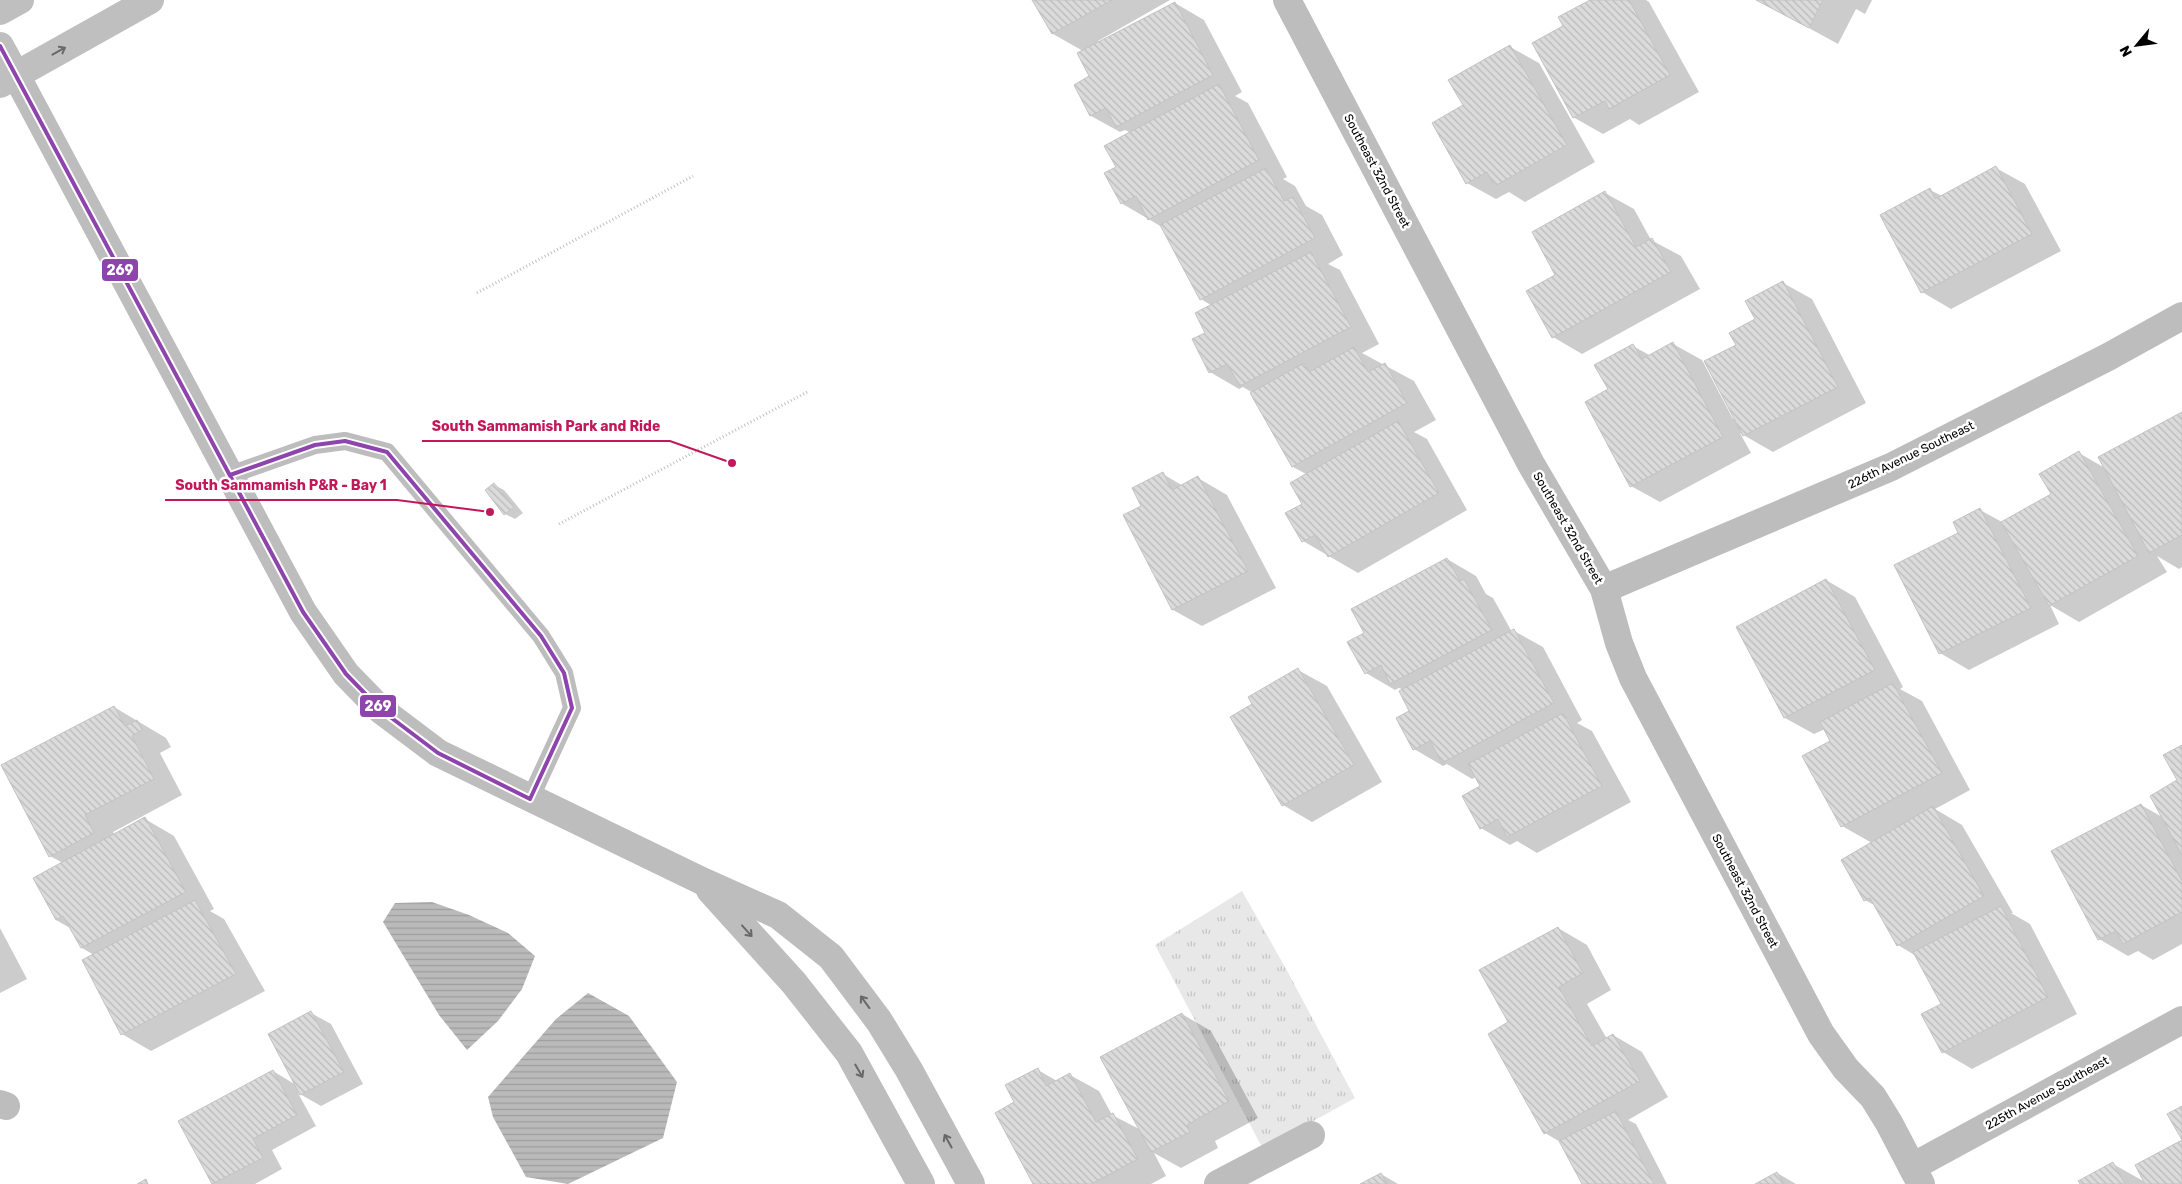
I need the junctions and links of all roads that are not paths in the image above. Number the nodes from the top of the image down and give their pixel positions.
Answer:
1 (20, 0) edge
2 (150, 0) edge
3 (1287, 0) edge
4 (0, 11) edge
5 (0, 46) edge
6 (8, 80) edge
7 (2182, 316) edge
8 (230, 476) junction
9 (1604, 589) junction
10 (530, 799) junction
11 (702, 881) junction
12 (2182, 1020) edge
13 (1311, 1135) dead end
14 (1917, 1175) edge
15 (921, 1184) edge
16 (971, 1184) edge
17 (1218, 1184) edge

1 - 4 main road
6 -> 2 main road
3 - 9 street, Southeast 32nd Street
5 - 6 main road
6 - 8 street
7 - 9 street, 226th Avenue Southeast
8 - 10 street
8 - 10 lane
9 - 14 street, Southeast 32nd Street
10 - 11 street
11 -> 15 street
16 -> 11 street
12 - 14 street, 225th Avenue Southeast
13 - 17 street

